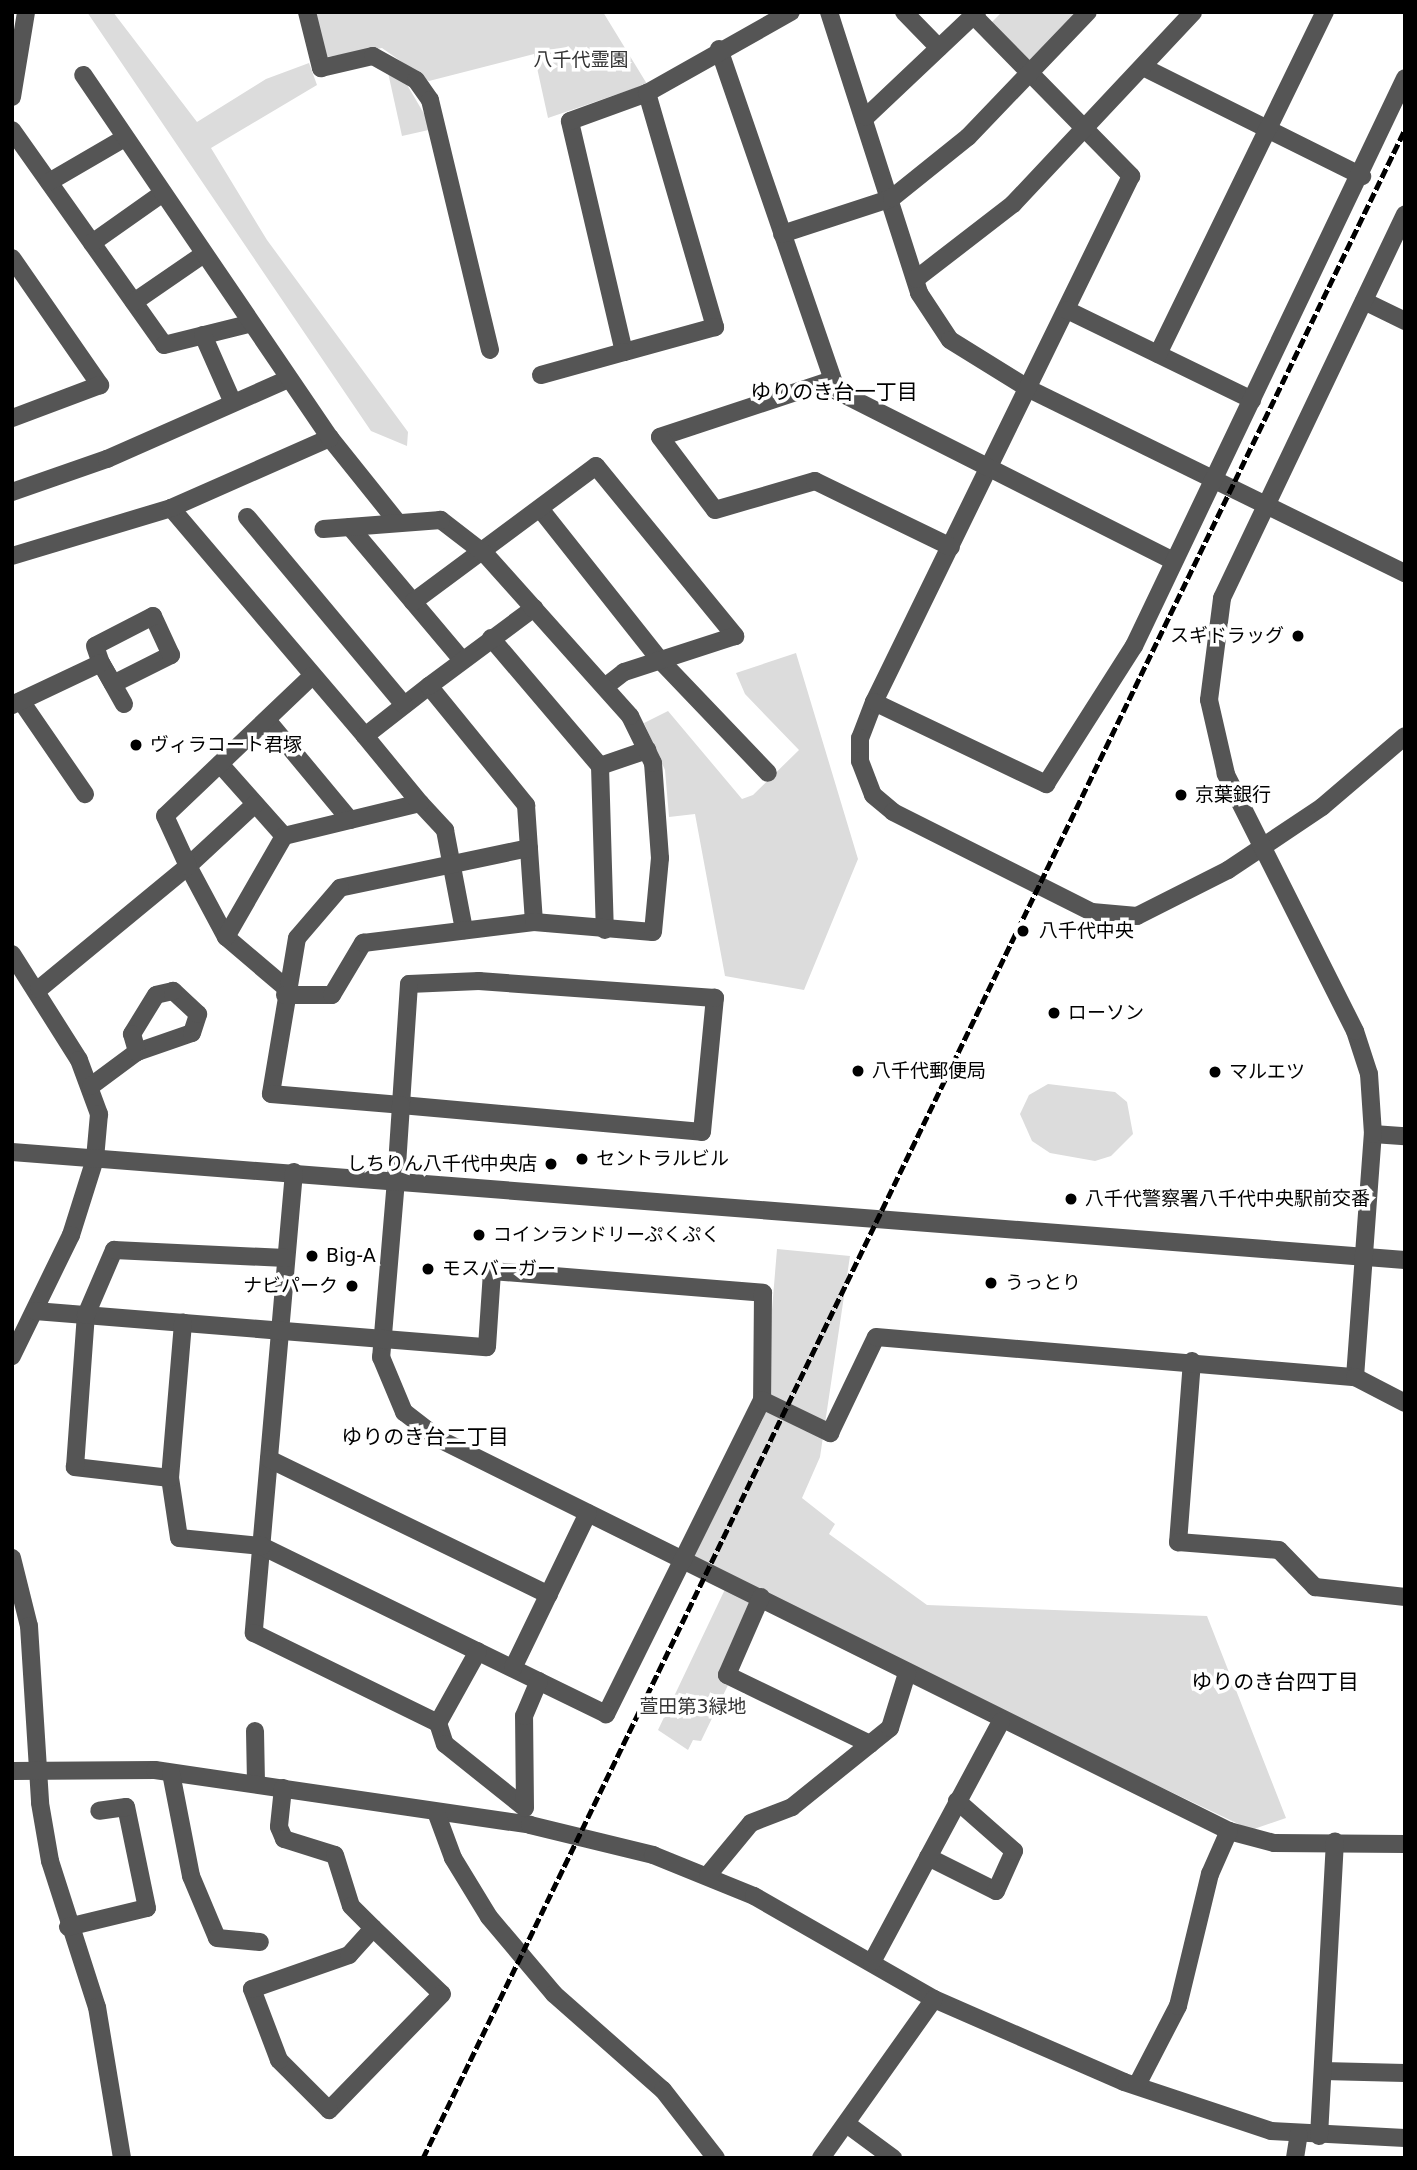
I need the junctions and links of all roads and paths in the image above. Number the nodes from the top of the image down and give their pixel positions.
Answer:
1 (26, 12) edge
2 (307, 12) edge
3 (791, 12) edge
4 (829, 12) edge
5 (904, 12) edge
6 (1088, 12) edge
7 (1193, 12) edge
8 (1325, 12) edge
9 (975, 14) edge
10 (17, 39) edge
11 (939, 48) junction
12 (719, 49) junction
13 (1143, 67) junction
14 (83, 75) dead end
15 (1030, 76) junction
16 (1405, 79) edge
17 (647, 93) junction
18 (12, 97) edge
19 (866, 117) junction
20 (1268, 126) junction
21 (12, 130) edge
22 (1084, 132) junction
23 (123, 139) junction
24 (1362, 176) junction
25 (49, 182) junction
26 (160, 195) junction
27 (892, 198) junction
28 (1405, 214) edge
29 (782, 234) junction
30 (92, 243) junction
31 (201, 256) junction
32 (12, 258) edge
33 (916, 279) junction
34 (1364, 301) junction
35 (134, 302) junction
36 (1067, 310) junction
37 (1405, 320) edge
38 (249, 324) junction
39 (203, 335) junction
40 (490, 350) dead end
41 (624, 352) junction
42 (1158, 354) junction
43 (541, 375) dead end
44 (288, 379) junction
45 (829, 381) junction
46 (1029, 388) junction
47 (1252, 400) junction
48 (233, 403) junction
49 (12, 418) edge
50 (330, 438) junction
51 (989, 471) junction
52 (1215, 477) junction
53 (12, 492) edge
54 (1269, 503) junction
55 (171, 508) junction
56 (541, 510) junction
57 (247, 517) dead end
58 (398, 523) junction
59 (350, 527) junction
60 (323, 529) dead end
61 (951, 547) junction
62 (485, 554) junction
63 (12, 556) edge
64 (1174, 561) junction
65 (1405, 573) edge
66 (413, 602) junction
67 (534, 608) junction
68 (491, 638) junction
69 (461, 659) junction
70 (660, 660) junction
71 (312, 676) junction
72 (429, 686) junction
73 (605, 687) junction
74 (874, 702) junction
75 (17, 703) edge
76 (124, 704) dead end
77 (404, 705) junction
78 (267, 720) junction
79 (365, 736) junction
80 (1405, 736) edge
81 (647, 750) junction
82 (220, 764) junction
83 (600, 766) junction
84 (768, 773) dead end
85 (85, 794) dead end
86 (420, 803) junction
87 (255, 804) junction
88 (350, 820) junction
89 (284, 836) junction
90 (1263, 846) junction
91 (530, 848) junction
92 (452, 862) junction
93 (188, 866) junction
94 (534, 922) junction
95 (464, 930) junction
96 (605, 930) junction
97 (226, 937) junction
98 (12, 954) edge
99 (39, 989) junction
100 (286, 991) junction
101 (137, 1052) dead end
102 (91, 1086) junction
103 (401, 1105) junction
104 (1373, 1134) junction
105 (1405, 1136) edge
106 (12, 1152) edge
107 (95, 1159) junction
108 (293, 1172) junction
109 (396, 1180) junction
110 (1363, 1257) junction
111 (286, 1258) junction
112 (1405, 1260) edge
113 (35, 1311) junction
114 (86, 1315) junction
115 (183, 1324) junction
116 (279, 1330) junction
117 (383, 1338) junction
118 (12, 1356) edge
119 (1192, 1361) junction
120 (1355, 1377) junction
121 (762, 1400) junction
122 (1405, 1403) edge
123 (269, 1459) junction
124 (170, 1478) junction
125 (589, 1513) junction
126 (262, 1546) junction
127 (12, 1558) edge
128 (684, 1558) junction
129 (548, 1595) junction
130 (761, 1597) junction
131 (1405, 1597) edge
132 (478, 1651) junction
133 (513, 1668) junction
134 (907, 1673) junction
135 (540, 1681) junction
136 (1001, 1721) junction
137 (439, 1723) junction
138 (255, 1731) dead end
139 (870, 1744) junction
140 (38, 1770) junction
141 (12, 1771) edge
142 (171, 1773) junction
143 (256, 1784) junction
144 (284, 1788) junction
145 (957, 1801) junction
146 (99, 1811) dead end
147 (436, 1812) junction
148 (1229, 1830) junction
149 (1335, 1841) junction
150 (1405, 1844) edge
151 (928, 1857) junction
152 (708, 1875) junction
153 (68, 1927) junction
154 (373, 1928) junction
155 (260, 1942) dead end
156 (872, 1962) junction
157 (933, 1999) junction
158 (1322, 2071) junction
159 (1405, 2073) edge
160 (1137, 2085) junction
161 (848, 2125) junction
162 (1299, 2134) junction
163 (1319, 2136) junction
164 (1405, 2138) edge
165 (122, 2158) edge
166 (716, 2158) edge
167 (821, 2158) edge
168 (893, 2158) edge
169 (1295, 2158) edge

1 - 10 street
2 - 40 street
3 - 12 street
4 - 19 street
5 - 11 street
6 - 15 street
7 - 13 street
8 - 20 street
9 - 11 street
9 - 15 street
10 - 18 street
11 - 19 street
12 - 17 street
12 - 29 street
13 - 20 street
13 - 22 street
14 - 23 street
15 - 22 street
15 - 27 street
16 - 24 street
17 - 41 street
17 - 41 street
19 - 27 street
20 - 24 street
20 - 42 street
21 - 25 street
22 - 33 street
22 - 36 street
23 - 25 street
23 - 26 street
24 - 47 street
25 - 30 street
26 - 30 street
26 - 31 street
27 - 29 street
27 - 33 street
28 - 34 street
29 - 45 street
30 - 35 street
31 - 35 street
31 - 38 street
32 - 49 street
33 - 46 street
34 - 37 street
34 - 54 street
35 - 39 street
36 - 42 street
36 - 46 street
38 - 39 street
38 - 44 street
39 - 48 street
41 - 43 street
42 - 47 street
44 - 48 street
44 - 50 street
45 - 51 street
45 - 61 street
46 - 51 street
46 - 52 street
47 - 52 street
48 - 53 street
50 - 55 street
50 - 58 street
51 - 61 street
51 - 64 street
52 - 54 street
52 - 64 street
54 - 65 street
54 - 90 street
55 - 63 street
55 - 71 street
56 - 62 street
56 - 70 street
56 - 70 street
57 - 77 street
58 - 59 street
58 - 62 street
59 - 60 street
59 - 66 street
61 - 74 street
62 - 66 street
62 - 67 street
64 - 74 street
66 - 69 street
67 - 68 street
67 - 73 street
68 - 69 street
68 - 83 street
69 - 72 street
70 - 73 street
70 - 84 street
71 - 78 street
71 - 79 street
72 - 77 street
72 - 91 street
73 - 81 street
74 - 90 street
75 - 76 street
75 - 85 street
77 - 79 street
78 - 82 street
78 - 88 street
79 - 86 street
80 - 90 street
81 - 83 street
81 - 96 street
82 - 87 street
82 - 93 street
83 - 96 street
86 - 88 street
86 - 92 street
87 - 89 street
87 - 93 street
88 - 89 street
89 - 97 street
90 - 104 street
91 - 92 street
91 - 94 street
92 - 95 street
92 - 100 street
93 - 97 street
93 - 99 street
94 - 95 street
94 - 96 street
95 - 100 street
97 - 100 street
98 - 99 street
99 - 102 street
100 - 103 street
101 - 102 street
102 - 107 street
103 - 103 street
103 - 109 street
104 - 105 street
104 - 110 street
106 - 107 street
107 - 108 street
107 - 113 street
108 - 109 street
108 - 111 street
109 - 110 street
109 - 117 street
110 - 112 street
110 - 120 street
111 - 114 street
111 - 116 street
113 - 114 street
113 - 118 street
114 - 115 street
114 - 124 street
115 - 116 street
115 - 124 street
116 - 117 street
116 - 123 street
117 - 121 street
117 - 125 street
119 - 120 street
119 - 121 street
119 - 131 street
120 - 122 street
121 - 128 street
123 - 126 street
123 - 129 street
124 - 126 street
125 - 128 street
125 - 129 street
126 - 132 street
126 - 137 street
127 - 140 street
128 - 130 street
128 - 135 street
129 - 133 street
130 - 134 street
130 - 139 street
132 - 133 street
132 - 137 street
133 - 135 street
134 - 136 street
134 - 139 street
135 - 137 street
136 - 145 street
136 - 148 street
138 - 143 street
139 - 152 street
140 - 141 street
140 - 142 street
140 - 153 street
142 - 143 street
142 - 155 street
143 - 144 street
144 - 147 street
144 - 154 street
145 - 151 street
145 - 151 street
146 - 153 street
147 - 152 street
147 - 166 street
148 - 149 street
148 - 160 street
149 - 150 street
149 - 158 street
151 - 156 street
152 - 156 street
153 - 165 street
154 - 154 street
156 - 157 street
157 - 160 street
157 - 161 street
158 - 159 street
158 - 163 street
160 - 162 street
161 - 167 street
161 - 168 street
162 - 163 street
162 - 169 street
163 - 164 street

